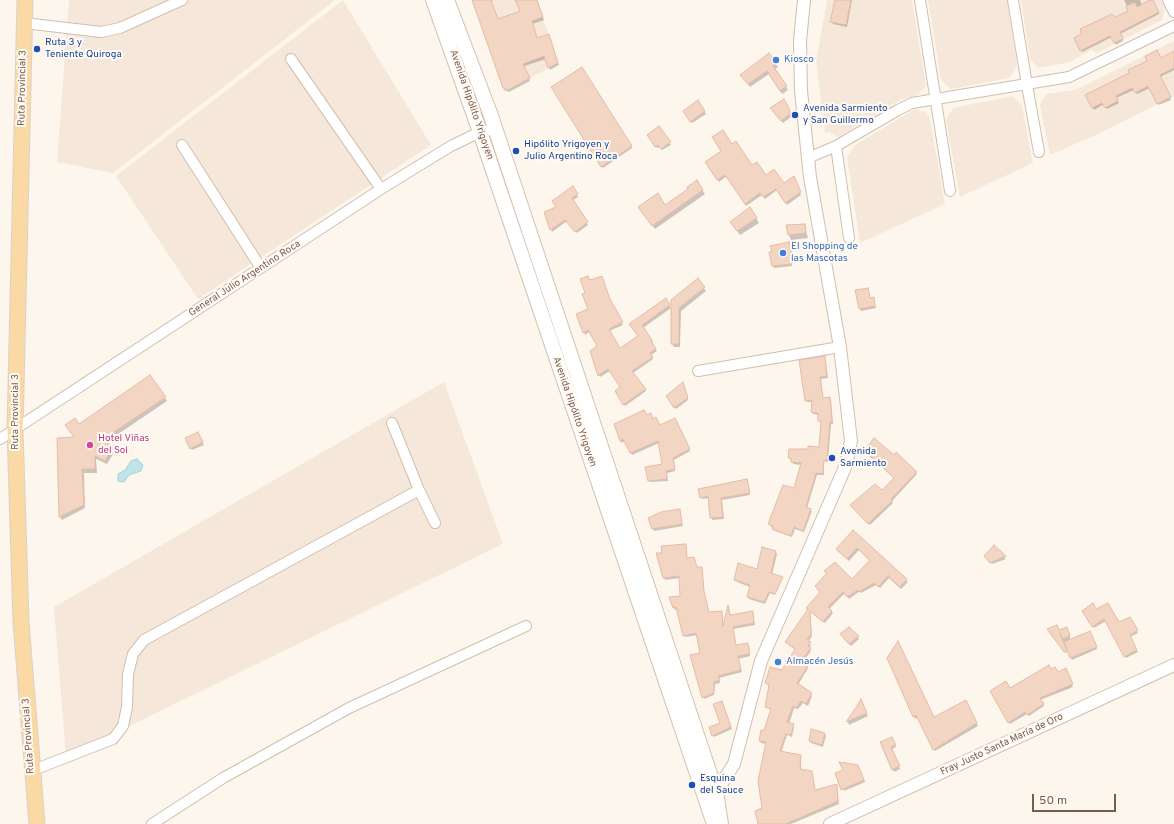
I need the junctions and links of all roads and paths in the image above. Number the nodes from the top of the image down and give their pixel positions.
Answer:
1 (26, 0) edge
2 (182, 0) edge
3 (433, 0) edge
4 (448, 0) edge
5 (804, 0) edge
6 (920, 0) edge
7 (1014, 0) edge
8 (1168, 0) edge
9 (1174, 12) edge
10 (24, 23) junction
11 (1174, 26) edge
12 (291, 59) dead end
13 (1026, 85) junction
14 (935, 99) junction
15 (495, 129) junction
16 (480, 132) junction
17 (182, 145) dead end
18 (836, 146) junction
19 (1039, 152) dead end
20 (808, 158) junction
21 (380, 189) junction
22 (950, 192) dead end
23 (850, 238) dead end
24 (261, 268) junction
25 (840, 347) junction
26 (698, 371) dead end
27 (576, 395) junction
28 (392, 423) dead end
29 (15, 429) junction
30 (0, 439) edge
31 (419, 490) junction
32 (435, 523) dead end
33 (526, 626) dead end
34 (1174, 665) edge
35 (31, 771) junction
36 (711, 796) junction
37 (37, 824) edge
38 (152, 824) edge
39 (714, 824) edge
40 (721, 824) edge
41 (830, 824) edge

1 - 10 main road, Ruta Provincial 3
2 - 10 street
3 - 16 main road, Avenida Hipólito Yrigoyen
4 - 15 main road, Avenida Hipólito Yrigoyen
5 - 20 street
6 - 14 street
7 - 13 street
8 - 9 street
10 - 29 main road, Ruta Provincial 3
11 - 13 street
12 - 21 street
13 - 14 street
13 - 19 street
14 - 18 street
14 - 22 street
15 - 16 street, General Julio Argentino Roca
15 - 27 main road, Avenida Hipólito Yrigoyen
16 - 21 street, General Julio Argentino Roca
16 - 27 main road, Avenida Hipólito Yrigoyen
17 - 24 street
18 - 20 street
18 - 23 street
20 - 25 street
21 - 24 street, General Julio Argentino Roca
24 - 29 street, General Julio Argentino Roca
25 - 26 street
25 - 36 street
27 - 36 main road, Avenida Hipólito Yrigoyen
28 - 31 street
29 - 30 street, General Julio Argentino Roca
29 - 35 main road, Ruta Provincial 3
31 - 32 street
31 - 35 street
33 - 38 street
34 - 41 street, Fray Justo Santa María de Oro
35 - 37 main road, Ruta Provincial 3
36 - 39 main road, Avenida Hipólito Yrigoyen
36 - 40 main road, Avenida Hipólito Yrigoyen

